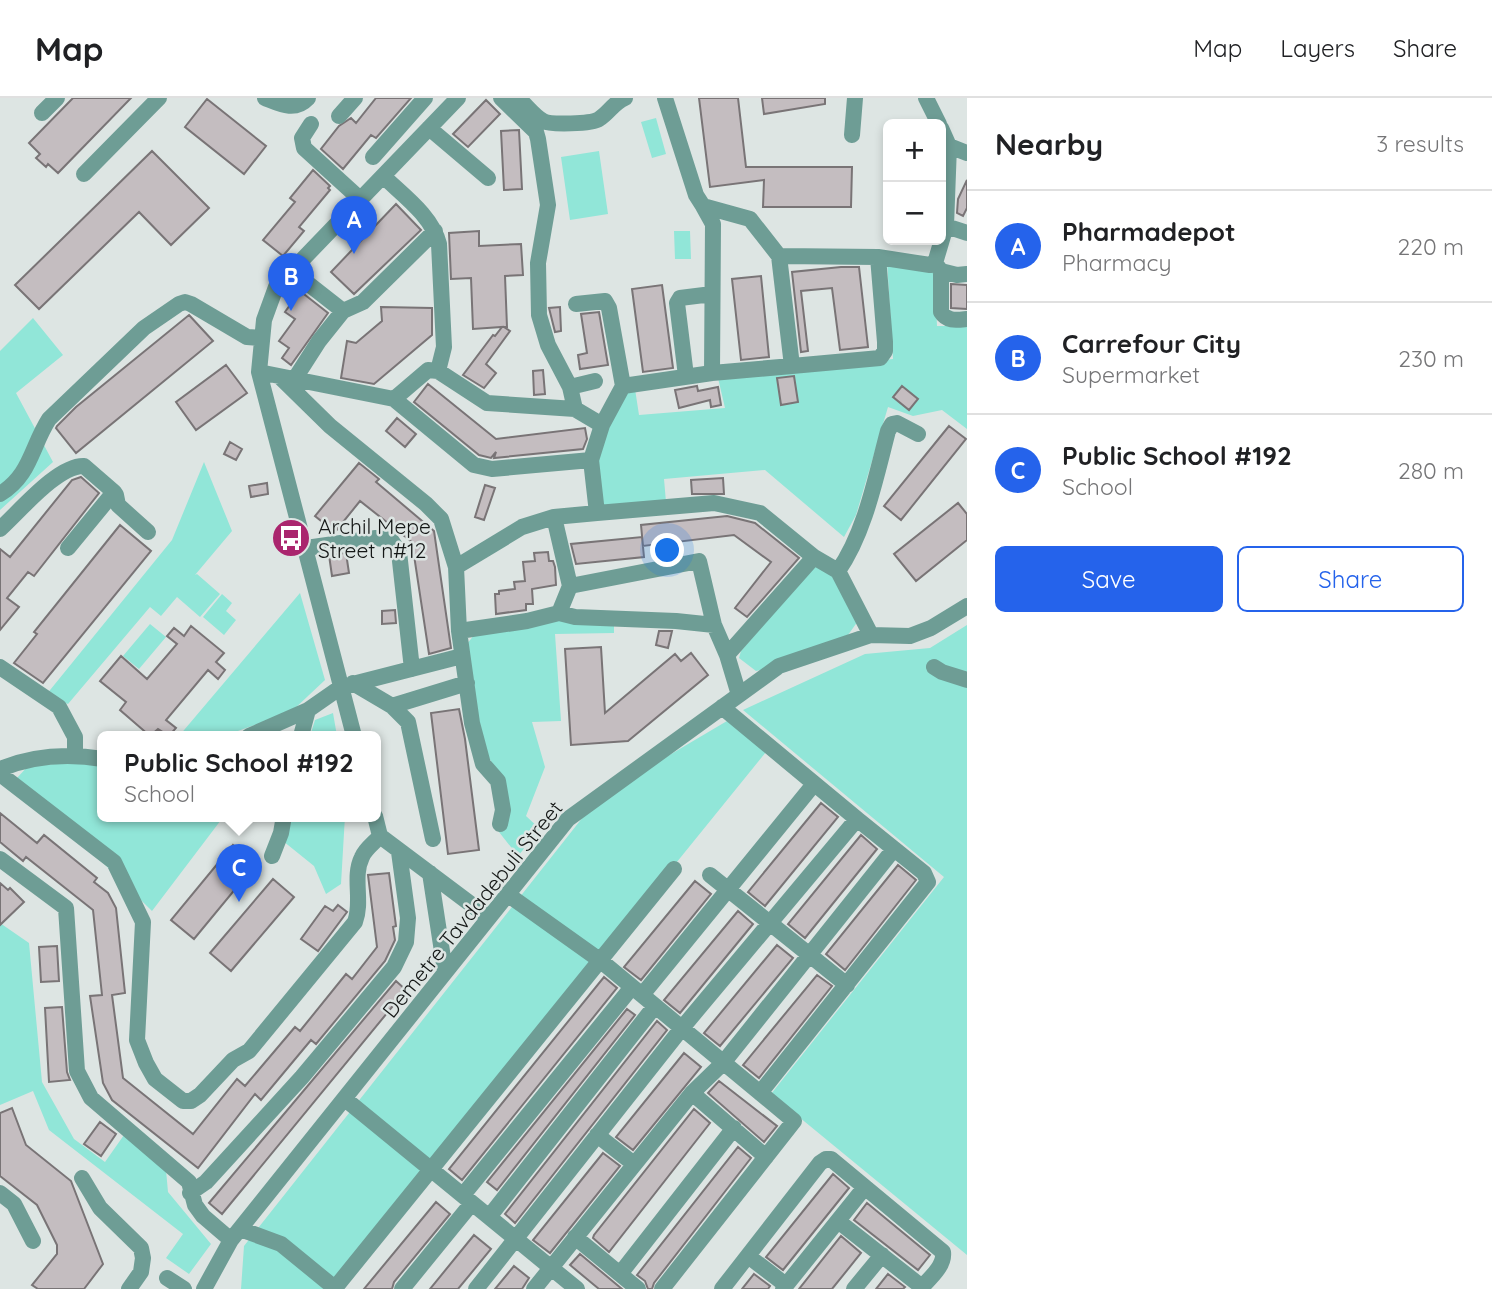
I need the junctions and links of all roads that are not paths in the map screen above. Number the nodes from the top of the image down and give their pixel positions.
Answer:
1 (57, 98) edge
2 (159, 98) edge
3 (264, 98) edge
4 (308, 98) edge
5 (355, 98) edge
6 (426, 98) edge
7 (458, 98) edge
8 (500, 98) edge
9 (518, 98) edge
10 (625, 98) edge
11 (664, 98) edge
12 (855, 98) edge
13 (926, 98) edge
14 (444, 112) junction
15 (42, 113) dead end
16 (339, 117) dead end
17 (936, 119) edge
18 (311, 124) dead end
19 (429, 128) junction
20 (852, 135) dead end
21 (946, 139) edge
22 (949, 146) junction
23 (967, 153) edge
24 (373, 157) dead end
25 (84, 174) dead end
26 (383, 176) junction
27 (488, 178) dead end
28 (360, 199) junction
29 (703, 206) junction
30 (946, 226) joint
31 (435, 231) junction
32 (967, 233) edge
33 (942, 245) edge
34 (779, 256) junction
35 (878, 257) junction
36 (938, 267) junction
37 (292, 271) junction
38 (967, 274) edge
39 (712, 294) junction
40 (576, 304) dead end
41 (343, 311) junction
42 (967, 319) edge
43 (261, 338) junction
44 (792, 366) junction
45 (438, 370) junction
46 (259, 372) junction
47 (712, 373) junction
48 (686, 376) junction
49 (287, 379) junction
50 (595, 381) dead end
51 (624, 386) junction
52 (570, 387) junction
53 (394, 398) junction
54 (575, 409) junction
55 (602, 425) junction
56 (918, 434) dead end
57 (592, 460) junction
58 (114, 492) junction
59 (0, 494) edge
60 (597, 513) junction
61 (554, 517) junction
62 (0, 529) edge
63 (148, 532) dead end
64 (68, 548) dead end
65 (306, 548) junction
66 (814, 558) junction
67 (456, 567) junction
68 (838, 571) junction
69 (570, 586) junction
70 (967, 606) edge
71 (559, 613) junction
72 (714, 625) junction
73 (459, 631) junction
74 (871, 635) junction
75 (727, 655) junction
76 (463, 656) junction
77 (0, 667) edge
78 (934, 667) dead end
79 (412, 668) junction
80 (967, 680) edge
81 (467, 683) junction
82 (347, 685) junction
83 (739, 695) junction
84 (392, 706) junction
85 (722, 707) junction
86 (308, 710) junction
87 (260, 731) edge
88 (302, 731) edge
89 (353, 731) edge
90 (75, 754) junction
91 (97, 758) edge
92 (0, 769) edge
93 (0, 774) edge
94 (814, 784) junction
95 (857, 819) junction
96 (283, 822) edge
97 (376, 822) edge
98 (500, 824) dead end
99 (380, 836) junction
100 (433, 839) dead end
101 (894, 849) junction
102 (399, 852) junction
103 (272, 856) dead end
104 (0, 859) edge
105 (674, 869) dead end
106 (430, 873) junction
107 (710, 875) dead end
108 (730, 891) junction
109 (507, 894) junction
110 (488, 917) junction
111 (771, 924) junction
112 (809, 956) junction
113 (601, 961) junction
114 (446, 971) junction
115 (847, 985) junction
116 (637, 991) junction
117 (656, 1006) junction
118 (682, 1028) junction
119 (723, 1063) junction
120 (692, 1093) junction
121 (760, 1093) junction
122 (345, 1099) junction
123 (734, 1128) junction
124 (597, 1135) junction
125 (766, 1157) junction
126 (634, 1164) junction
127 (432, 1170) junction
128 (82, 1178) dead end
129 (865, 1188) junction
130 (0, 1193) edge
131 (190, 1194) junction
132 (467, 1199) junction
133 (489, 1217) junction
134 (838, 1221) junction
135 (236, 1234) junction
136 (575, 1237) junction
137 (516, 1239) junction
138 (33, 1241) dead end
139 (881, 1255) junction
140 (748, 1256) junction
141 (551, 1268) junction
142 (620, 1274) junction
143 (167, 1278) dead end
144 (785, 1287) edge
145 (921, 1288) edge
146 (129, 1289) edge
147 (184, 1289) edge
148 (204, 1289) edge
149 (336, 1289) edge
150 (402, 1289) edge
151 (476, 1289) edge
152 (534, 1289) edge
153 (577, 1289) edge
154 (638, 1289) edge
155 (662, 1289) edge
156 (722, 1289) edge
157 (854, 1289) edge

1 - 15 street
2 - 25 street
3 - 4 street
5 - 16 street
6 - 14 street
6 - 24 street
7 - 14 street
8 - 52 street
9 - 10 street
11 - 29 street
12 - 20 street
13 - 17 street
14 - 19 street
18 - 28 street
19 - 26 street
19 - 27 street
21 - 22 street
22 - 23 street
22 - 30 street
26 - 28 street
26 - 31 street
28 - 37 street
29 - 34 street
29 - 39 street
30 - 32 street
31 - 41 street
31 - 45 street
33 - 36 street
34 - 35 street
34 - 44 street
35 - 36 street
35 - 44 street
36 - 38 street
36 - 42 street
37 - 41 street
37 - 43 street
39 - 47 street
39 - 48 street
40 - 51 street
41 - 49 street
43 - 46 street
43 - 59 street
44 - 47 street
45 - 53 street
45 - 54 street
46 - 49 street
46 - 65 street
47 - 48 street
48 - 51 street
49 - 53 street
49 - 67 street
50 - 52 street
51 - 55 street
52 - 54 street
53 - 57 street
54 - 55 street
55 - 57 street
56 - 68 street
57 - 60 street
58 - 62 street
58 - 63 street
58 - 64 street
60 - 61 street
60 - 66 street
61 - 67 street
61 - 69 street
65 - 79 street
65 - 82 street
66 - 68 street
66 - 75 street
67 - 73 street
68 - 74 street
69 - 71 street
69 - 72 street
70 - 74 street, Demetre Tavdadebuli Street
71 - 72 street
71 - 73 street
72 - 75 street
73 - 76 street
74 - 83 street, Demetre Tavdadebuli Street
75 - 83 street
76 - 79 street
76 - 81 street
77 - 90 street
78 - 80 street
79 - 82 street
81 - 84 street
81 - 98 street
82 - 84 street
82 - 86 street
82 - 89 street
83 - 85 street, Demetre Tavdadebuli Street
84 - 100 street
85 - 94 street
85 - 109 street, Demetre Tavdadebuli Street
86 - 87 street
86 - 88 street
90 - 91 street
90 - 92 street
93 - 99 street
94 - 95 street
94 - 108 street
95 - 101 street
95 - 111 street
96 - 103 street
97 - 99 street
99 - 102 street
101 - 112 street
101 - 115 street
102 - 106 street
102 - 131 street
104 - 131 street
105 - 113 street
106 - 110 street
106 - 114 street
107 - 108 street
108 - 111 street
108 - 116 street
109 - 110 street, Demetre Tavdadebuli Street
109 - 113 street
110 - 114 street, Demetre Tavdadebuli Street
111 - 112 street
111 - 118 street
112 - 115 street
112 - 119 street
113 - 116 street
113 - 127 street
114 - 122 street, Demetre Tavdadebuli Street
115 - 121 street
116 - 117 street
116 - 132 street
117 - 118 street
117 - 133 street
118 - 119 street
118 - 124 street
119 - 120 street
119 - 121 street
120 - 123 street
120 - 126 street
121 - 125 street
122 - 127 street
122 - 135 street, Demetre Tavdadebuli Street
123 - 125 street
123 - 142 street
124 - 126 street
124 - 137 street
125 - 155 street
126 - 136 street
127 - 132 street
127 - 149 street
128 - 146 street
129 - 134 street
129 - 140 street
129 - 145 street
130 - 138 street
131 - 135 street
132 - 133 street
132 - 150 street
133 - 137 street
134 - 139 street
134 - 144 street
135 - 148 street, Demetre Tavdadebuli Street
135 - 149 street
136 - 141 street
136 - 142 street
137 - 141 street
137 - 151 street
139 - 145 street
139 - 157 street
140 - 144 street
140 - 156 street
141 - 152 street
141 - 153 street
142 - 154 street
143 - 147 street

